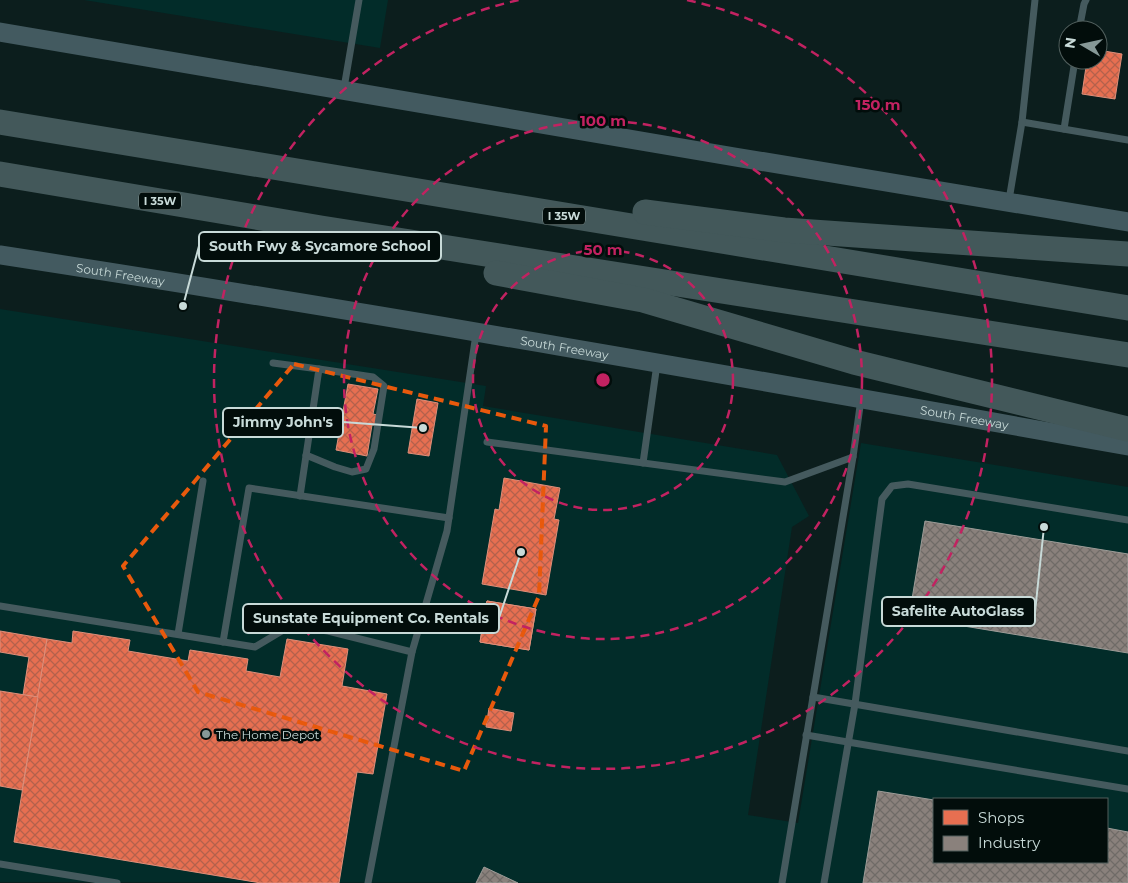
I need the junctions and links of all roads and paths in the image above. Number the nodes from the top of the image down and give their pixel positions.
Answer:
1 (359, 0) edge
2 (1035, 0) edge
3 (1086, 0) edge
4 (1081, 20) edge
5 (0, 32) edge
6 (1073, 70) edge
7 (343, 91) junction
8 (0, 122) edge
9 (1022, 122) junction
10 (1064, 129) junction
11 (1128, 140) edge
12 (0, 174) edge
13 (1009, 201) junction
14 (516, 208) junction
15 (1128, 222) edge
16 (321, 228) junction
17 (1128, 254) edge
18 (0, 255) edge
19 (1128, 308) edge
20 (476, 333) junction
21 (1128, 355) edge
22 (273, 363) dead end
23 (658, 364) junction
24 (319, 369) junction
25 (861, 399) junction
26 (1128, 430) edge
27 (487, 442) dead end
28 (1128, 446) edge
29 (306, 455) junction
30 (853, 457) junction
31 (643, 462) junction
32 (203, 481) dead end
33 (300, 496) junction
34 (449, 518) junction
35 (1128, 520) edge
36 (0, 606) edge
37 (178, 634) junction
38 (224, 642) junction
39 (412, 652) junction
40 (813, 697) junction
41 (856, 704) junction
42 (806, 735) junction
43 (849, 742) junction
44 (1128, 751) edge
45 (1128, 789) edge
46 (0, 864) edge
47 (117, 883) edge
48 (368, 883) edge
49 (782, 883) edge
50 (824, 883) edge

1 - 7 lane
2 - 9 lane
3 - 4 lane
5 - 7 main road
6 - 10 lane
7 - 13 main road
8 - 14 highway, I 35W
9 - 10 lane
9 - 13 lane
10 - 11 lane
12 - 16 highway, I 35W
13 - 15 main road
14 - 17 highway
14 - 19 highway, I 35W
16 - 21 highway, I 35W
16 - 26 highway
18 - 20 main road, South Freeway
20 - 23 main road, South Freeway
20 - 34 lane
22 - 24 lane
23 - 25 main road, South Freeway
23 - 31 lane
24 - 29 lane
24 - 29 lane
25 - 28 main road, South Freeway
25 - 30 lane
27 - 31 lane
29 - 33 lane
30 - 31 lane
30 - 40 lane
32 - 37 lane
33 - 34 lane
33 - 38 lane
34 - 39 lane
35 - 41 lane
36 - 37 lane
37 - 38 lane
38 - 39 lane
39 - 48 lane
40 - 41 lane
40 - 42 lane
41 - 43 lane
41 - 44 lane
42 - 43 lane
42 - 49 lane
43 - 45 lane
43 - 50 lane
46 - 47 lane

